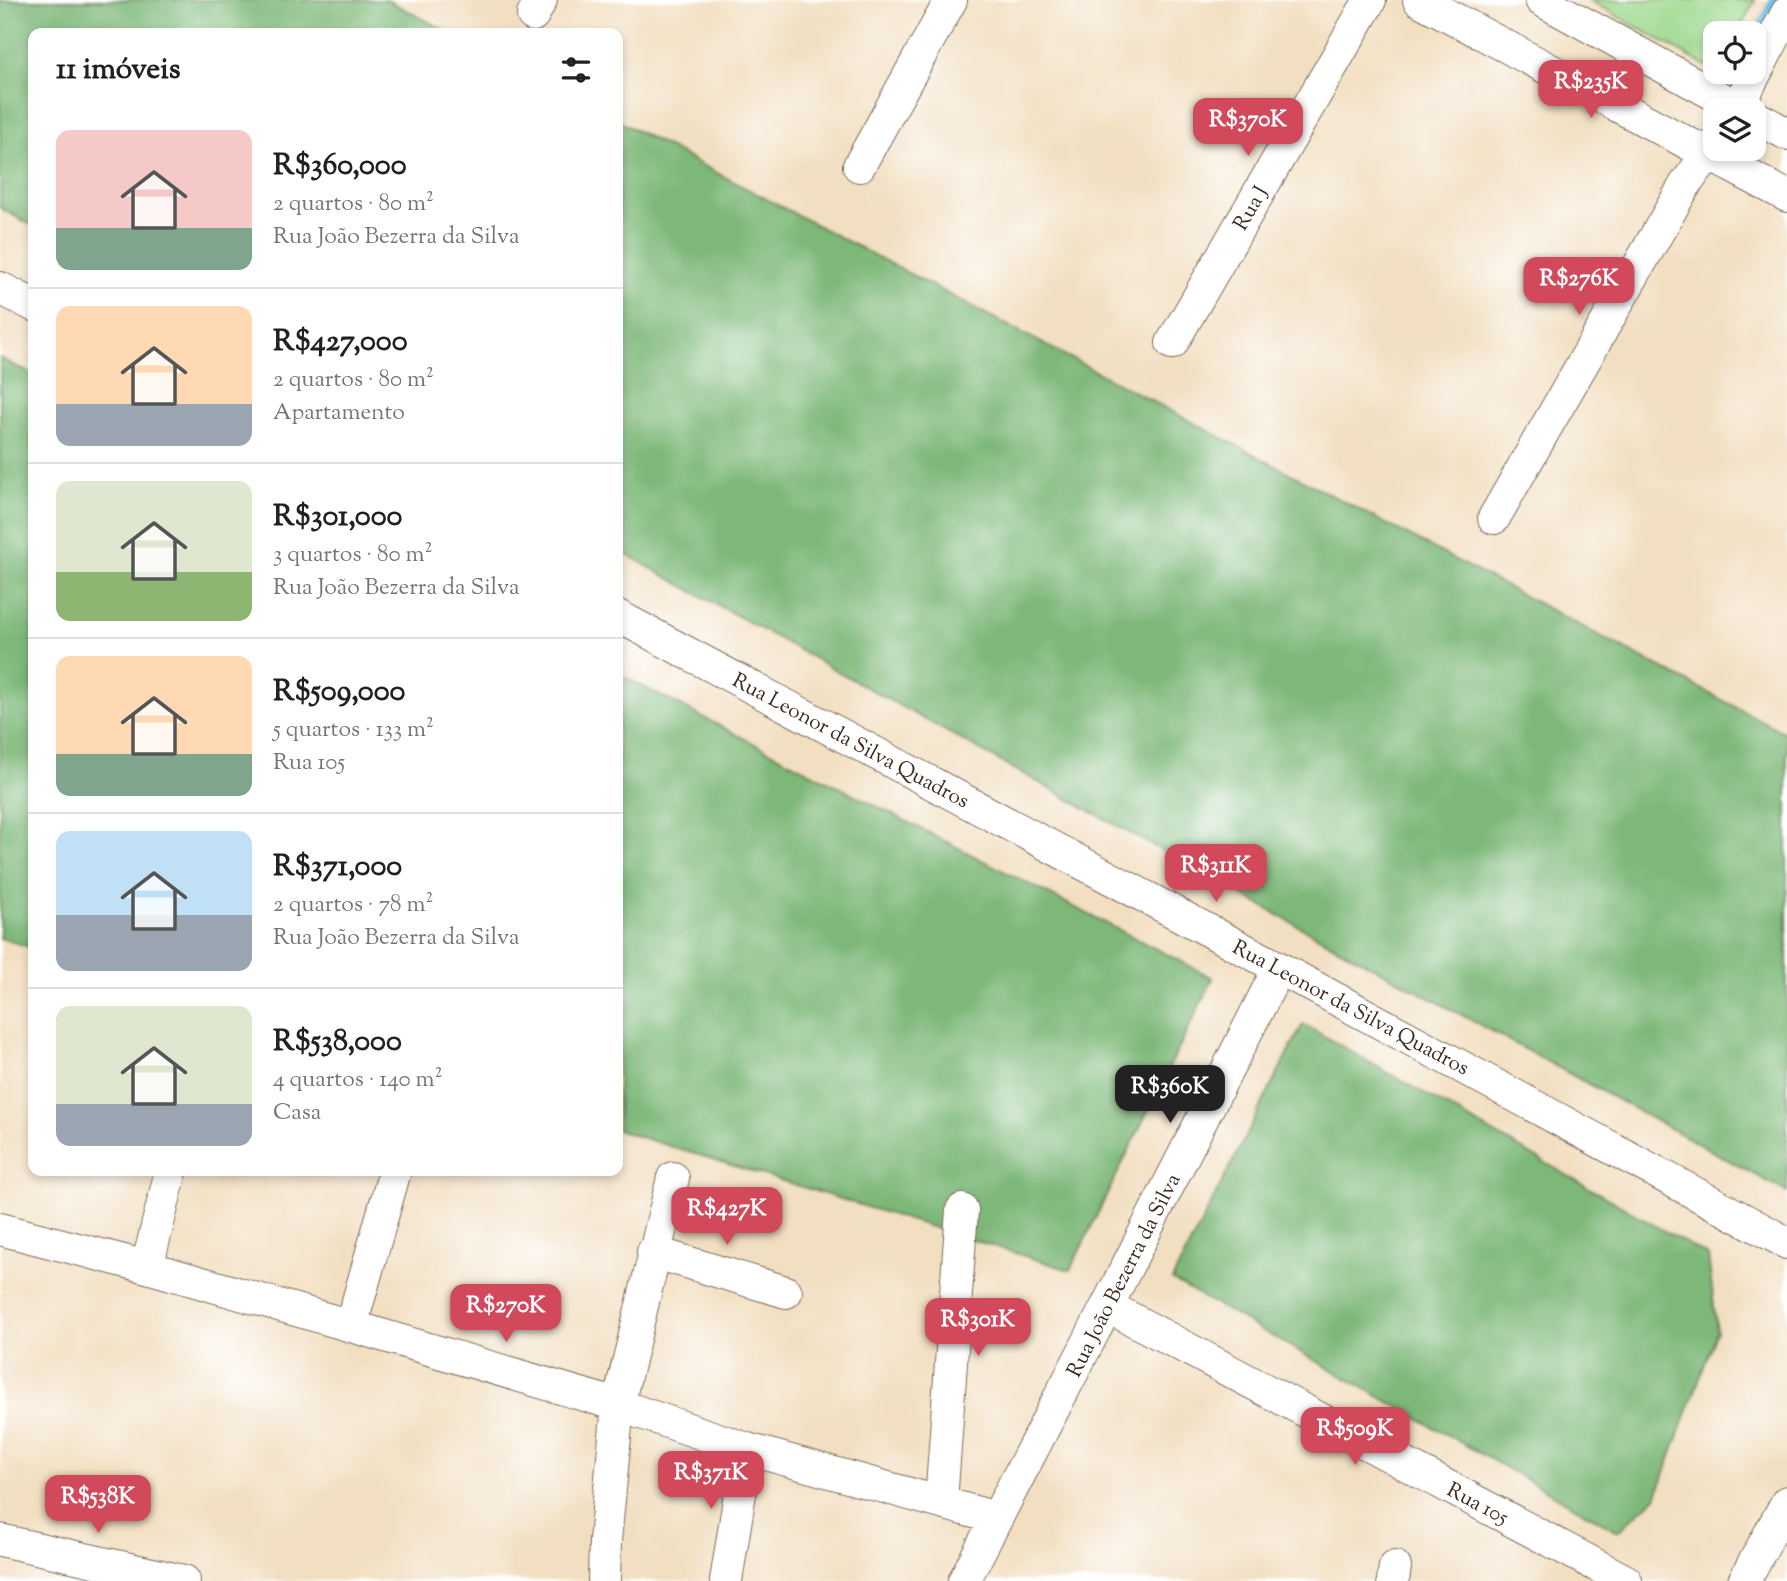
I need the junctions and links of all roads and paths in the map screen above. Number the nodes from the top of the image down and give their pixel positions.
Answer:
1 (951, 0) edge
2 (1370, 0) edge
3 (1419, 0) edge
4 (1541, 0) edge
5 (1787, 13) edge
6 (1719, 98) edge
7 (1746, 98) edge
8 (1766, 123) edge
9 (1787, 134) edge
10 (1703, 144) edge
11 (1703, 161) edge
12 (1732, 161) edge
13 (859, 166) dead end
14 (1787, 195) edge
15 (0, 288) edge
16 (28, 302) edge
17 (1172, 343) dead end
18 (1494, 518) dead end
19 (623, 619) edge
20 (1279, 968) junction
21 (170, 1176) edge
22 (394, 1176) edge
23 (673, 1178) dead end
24 (962, 1210) dead end
25 (0, 1229) edge
26 (1787, 1243) edge
27 (653, 1252) junction
28 (148, 1267) junction
29 (786, 1292) dead end
30 (1107, 1307) junction
31 (351, 1326) junction
32 (618, 1405) junction
33 (747, 1449) junction
34 (941, 1502) junction
35 (1787, 1502) edge
36 (996, 1518) junction
37 (0, 1540) edge
38 (184, 1581) edge
39 (604, 1581) edge
40 (726, 1581) edge
41 (964, 1581) edge
42 (1626, 1581) edge
43 (1744, 1581) edge

1 - 13 street
2 - 17 street, Rua J
3 - 10 street
4 - 6 street
5 - 7 street
8 - 9 street
11 - 18 street
12 - 14 street
15 - 16 street
19 - 20 street, Rua Leonor da Silva Quadros
20 - 26 street, Rua Leonor da Silva Quadros
20 - 30 street, Rua João Bezerra da Silva
21 - 28 street
22 - 31 street
23 - 27 street
24 - 34 street
25 - 28 street
27 - 29 street
27 - 32 street
28 - 31 street
30 - 36 street, Rua João Bezerra da Silva
30 - 42 street, Rua 105
31 - 32 street
32 - 33 street
32 - 39 street
33 - 34 street
33 - 40 street
34 - 36 street
35 - 43 street
36 - 41 street, Rua João Bezerra da Silva
37 - 38 street

